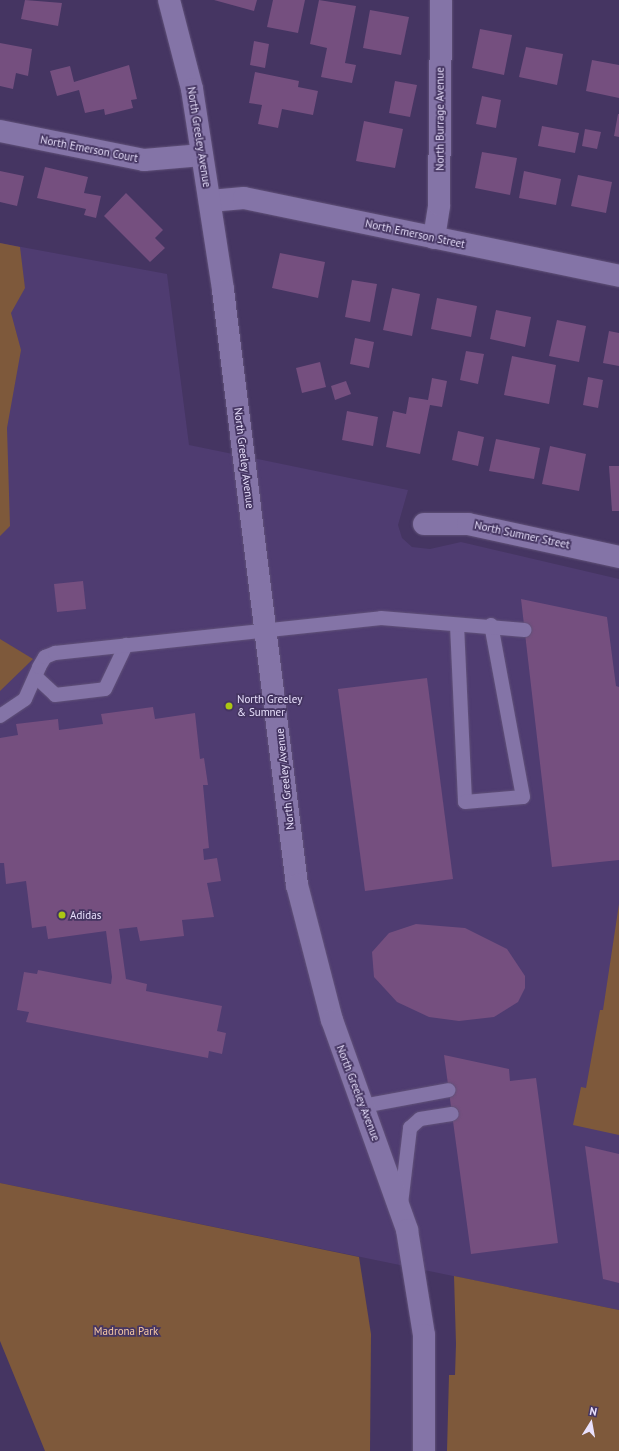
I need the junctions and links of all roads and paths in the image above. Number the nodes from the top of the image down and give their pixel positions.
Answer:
1 (169, 0) edge
2 (441, 0) edge
3 (0, 131) edge
4 (202, 155) junction
5 (210, 201) junction
6 (434, 238) junction
7 (619, 276) edge
8 (424, 524) dead end
9 (619, 557) edge
10 (457, 625) junction
11 (491, 626) junction
12 (267, 630) junction
13 (525, 630) dead end
14 (126, 645) junction
15 (36, 677) junction
16 (0, 716) edge
17 (449, 1090) dead end
18 (363, 1106) junction
19 (452, 1114) dead end
20 (401, 1206) junction
21 (424, 1451) edge

1 - 4 main road, North Greeley Avenue
2 - 6 main road, North Burrage Avenue
3 - 4 main road, North Emerson Court
4 - 5 main road, North Greeley Avenue
5 - 6 main road, North Emerson Street
5 - 12 main road, North Greeley Avenue
6 - 7 main road, North Emerson Street
8 - 9 main road, North Sumner Street
10 - 11 lane
10 - 11 lane
10 - 12 lane
11 - 13 lane
12 - 14 lane
12 - 18 main road, North Greeley Avenue
14 - 15 lane
14 - 15 lane
15 - 16 lane
17 - 18 lane
18 - 20 main road, North Greeley Avenue
19 - 20 lane
20 - 21 main road, North Greeley Avenue

